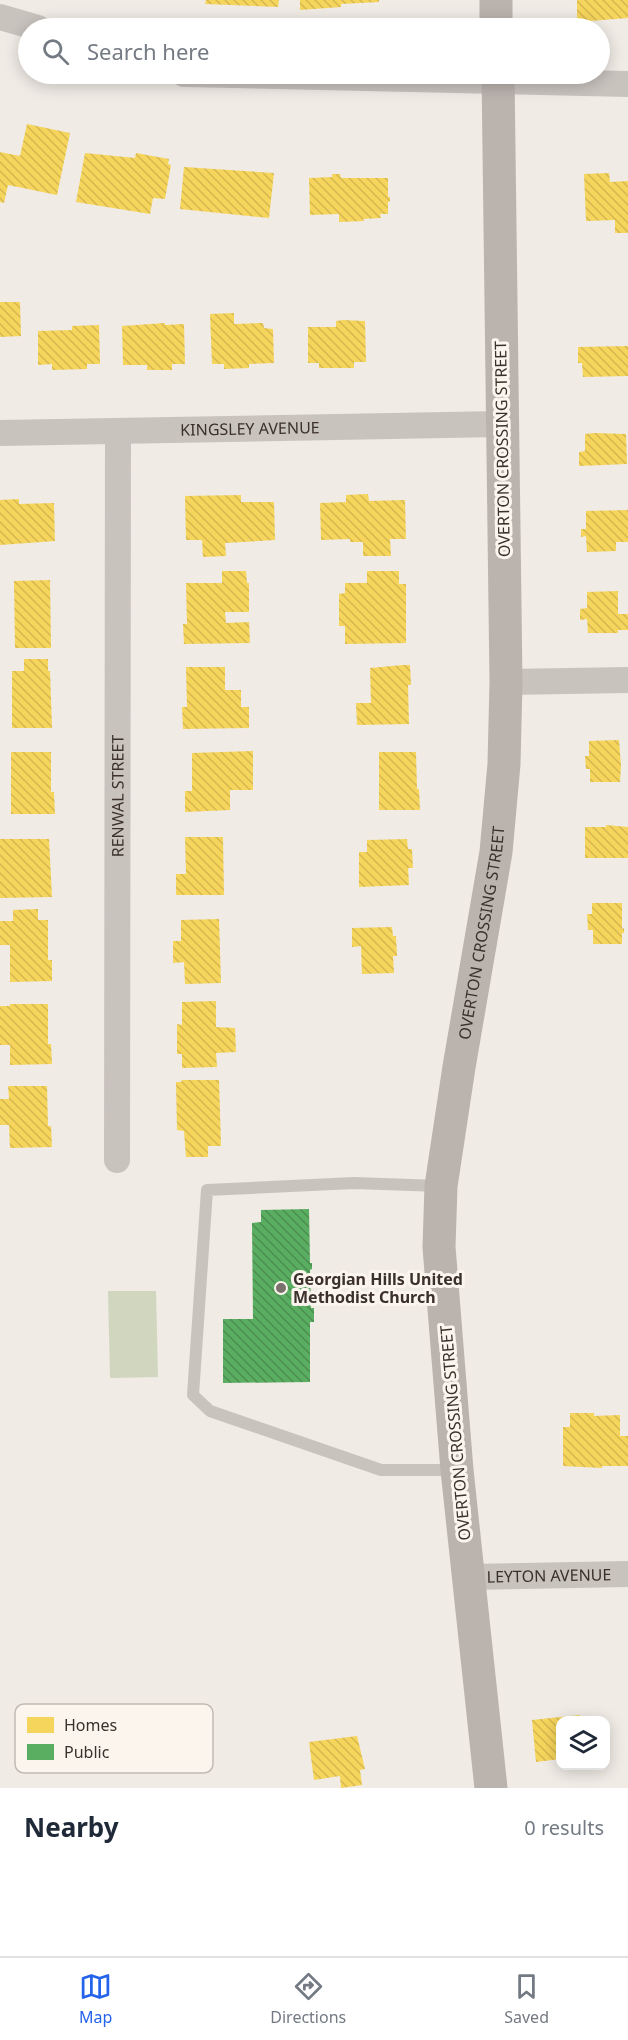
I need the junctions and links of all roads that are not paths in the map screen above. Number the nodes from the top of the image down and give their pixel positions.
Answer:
1 (496, 0) edge
2 (0, 16) edge
3 (496, 18) edge
4 (18, 22) edge
5 (610, 83) edge
6 (498, 84) edge
7 (628, 84) edge
8 (501, 424) junction
9 (118, 432) junction
10 (0, 433) edge
11 (628, 680) edge
12 (506, 682) junction
13 (117, 1160) dead end
14 (441, 1186) junction
15 (457, 1470) junction
16 (628, 1574) edge
17 (469, 1577) junction
18 (491, 1788) edge

1 - 3 street
2 - 4 street
5 - 7 street
6 - 8 street, OVERTON CROSSING STREET
8 - 9 street, KINGSLEY AVENUE
8 - 12 street, OVERTON CROSSING STREET
9 - 10 street, KINGSLEY AVENUE
9 - 13 street, RENWAL STREET
11 - 12 street
12 - 14 street, OVERTON CROSSING STREET
14 - 15 street, OVERTON CROSSING STREET
14 - 15 lane
15 - 17 street, OVERTON CROSSING STREET
16 - 17 street, LEYTON AVENUE
17 - 18 street, OVERTON CROSSING STREET

